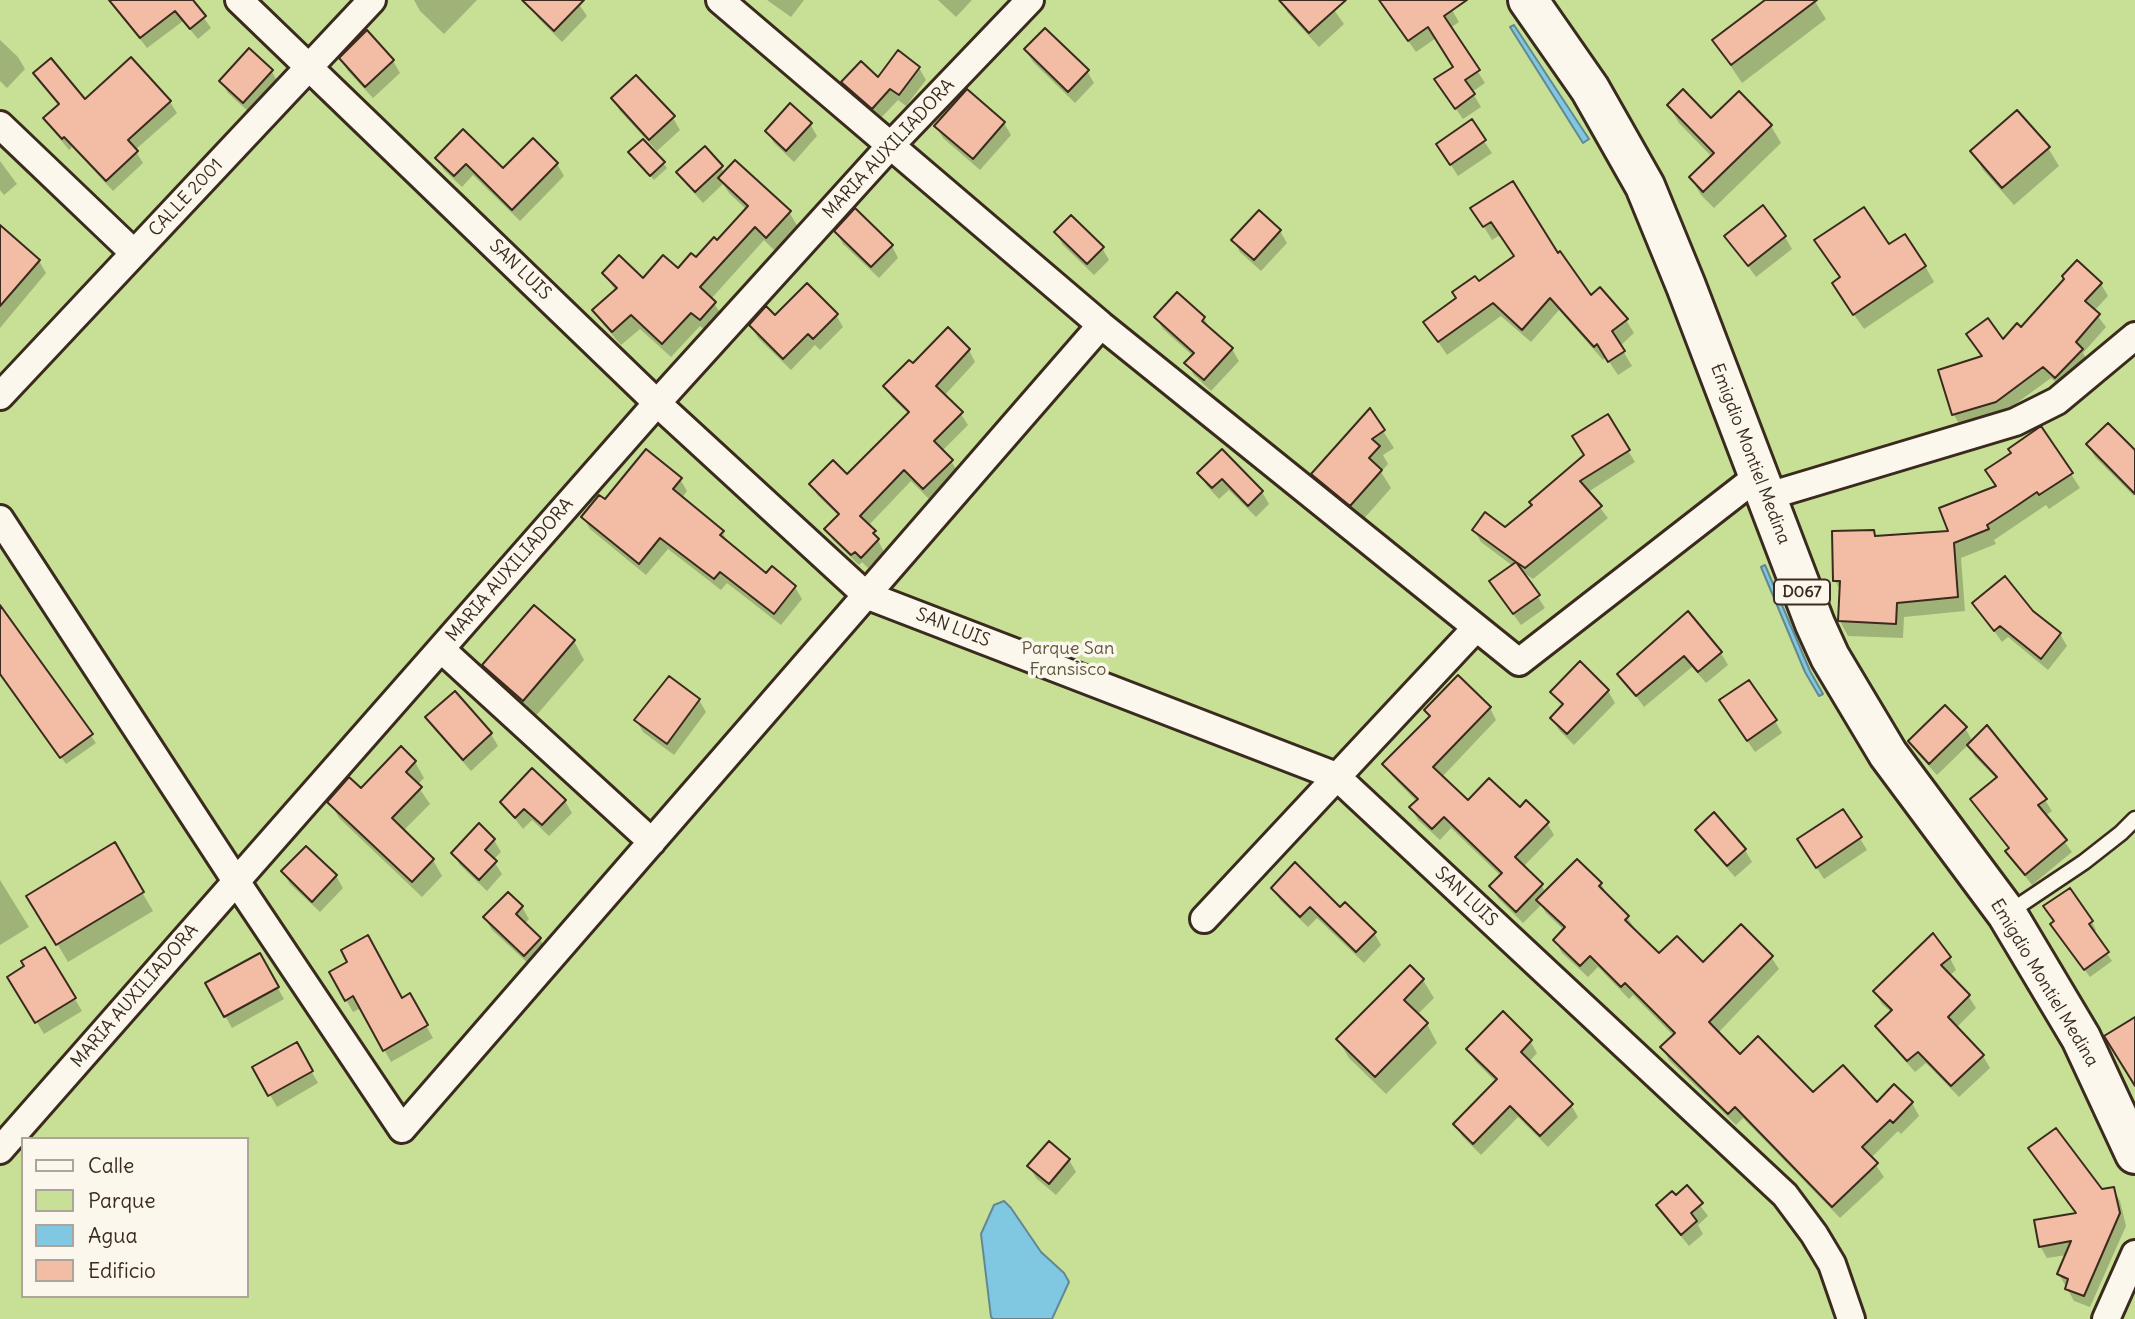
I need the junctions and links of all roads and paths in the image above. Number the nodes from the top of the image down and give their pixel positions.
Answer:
1 (239, 0) edge
2 (372, 0) edge
3 (720, 0) edge
4 (1030, 0) edge
5 (1528, 0) edge
6 (309, 67) junction
7 (0, 125) edge
8 (891, 145) junction
9 (134, 253) junction
10 (1101, 325) junction
11 (2135, 336) edge
12 (0, 396) edge
13 (657, 403) junction
14 (1761, 487) junction
15 (0, 519) edge
16 (866, 594) junction
17 (1470, 635) junction
18 (441, 649) junction
19 (1336, 776) junction
20 (2135, 819) edge
21 (652, 842) junction
22 (236, 881) junction
23 (2007, 914) junction
24 (1204, 919) dead end
25 (0, 1150) edge
26 (2135, 1154) edge
27 (2135, 1254) edge
28 (1851, 1319) edge
29 (2106, 1319) edge

1 - 6 street, SAN LUIS
2 - 6 street, CALLE 2001
3 - 8 street
4 - 8 street, MARIA AUXILIADORA
5 - 14 main road, Emigdio Montiel Medina / D067
6 - 9 street, CALLE 2001
6 - 13 street, SAN LUIS
7 - 9 street
8 - 10 street
8 - 13 street, MARIA AUXILIADORA
9 - 12 street, CALLE 2001
10 - 16 street
10 - 17 street
11 - 14 street
13 - 16 street, SAN LUIS
13 - 18 street, MARIA AUXILIADORA
14 - 17 street
14 - 23 main road, Emigdio Montiel Medina / D067
15 - 22 street
16 - 19 street, SAN LUIS
16 - 21 street
17 - 19 street
18 - 21 street
18 - 22 street, MARIA AUXILIADORA
19 - 24 street
19 - 28 street, SAN LUIS
20 - 23 lane
21 - 22 street
22 - 25 street, MARIA AUXILIADORA
23 - 26 main road, Emigdio Montiel Medina / D067
27 - 29 street

